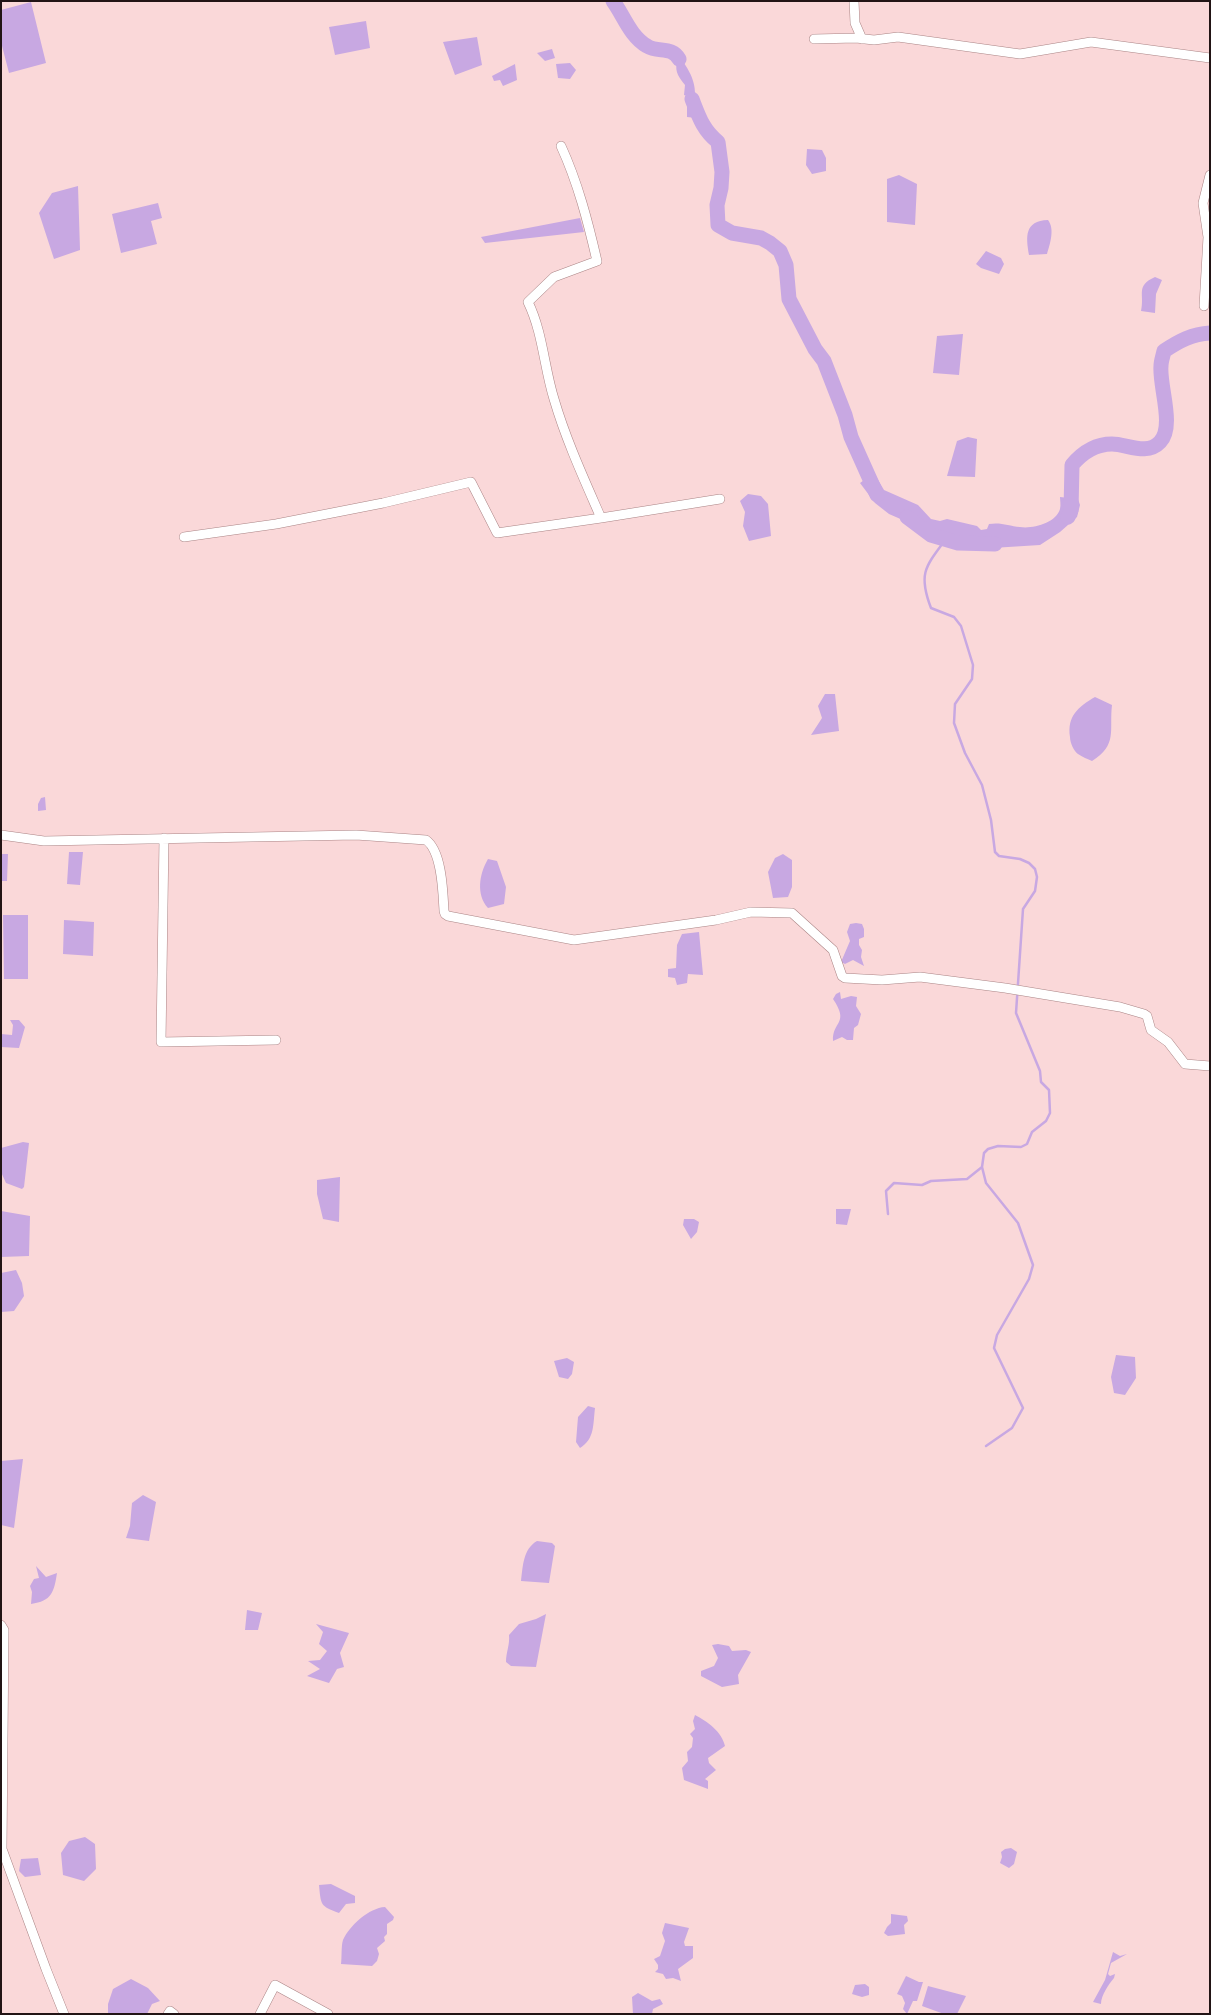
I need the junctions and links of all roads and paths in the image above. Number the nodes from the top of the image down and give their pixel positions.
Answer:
1 (854, 1) edge
2 (862, 39) junction
3 (814, 40) dead end
4 (1210, 58) edge
5 (561, 146) dead end
6 (1210, 175) edge
7 (1204, 306) dead end
8 (720, 499) dead end
9 (601, 518) junction
10 (184, 537) dead end
11 (1, 835) edge
12 (164, 838) junction
13 (276, 1040) dead end
14 (1210, 1066) edge
15 (1, 1625) edge
16 (64, 2014) edge
17 (168, 2014) edge
18 (174, 2014) edge
19 (260, 2014) edge
20 (328, 2014) edge

1 - 2 street
2 - 3 street
2 - 4 street
5 - 9 street
6 - 7 street
8 - 9 street
9 - 10 street
11 - 12 street
12 - 13 street
12 - 14 street
15 - 16 street
17 - 18 street
19 - 20 street

